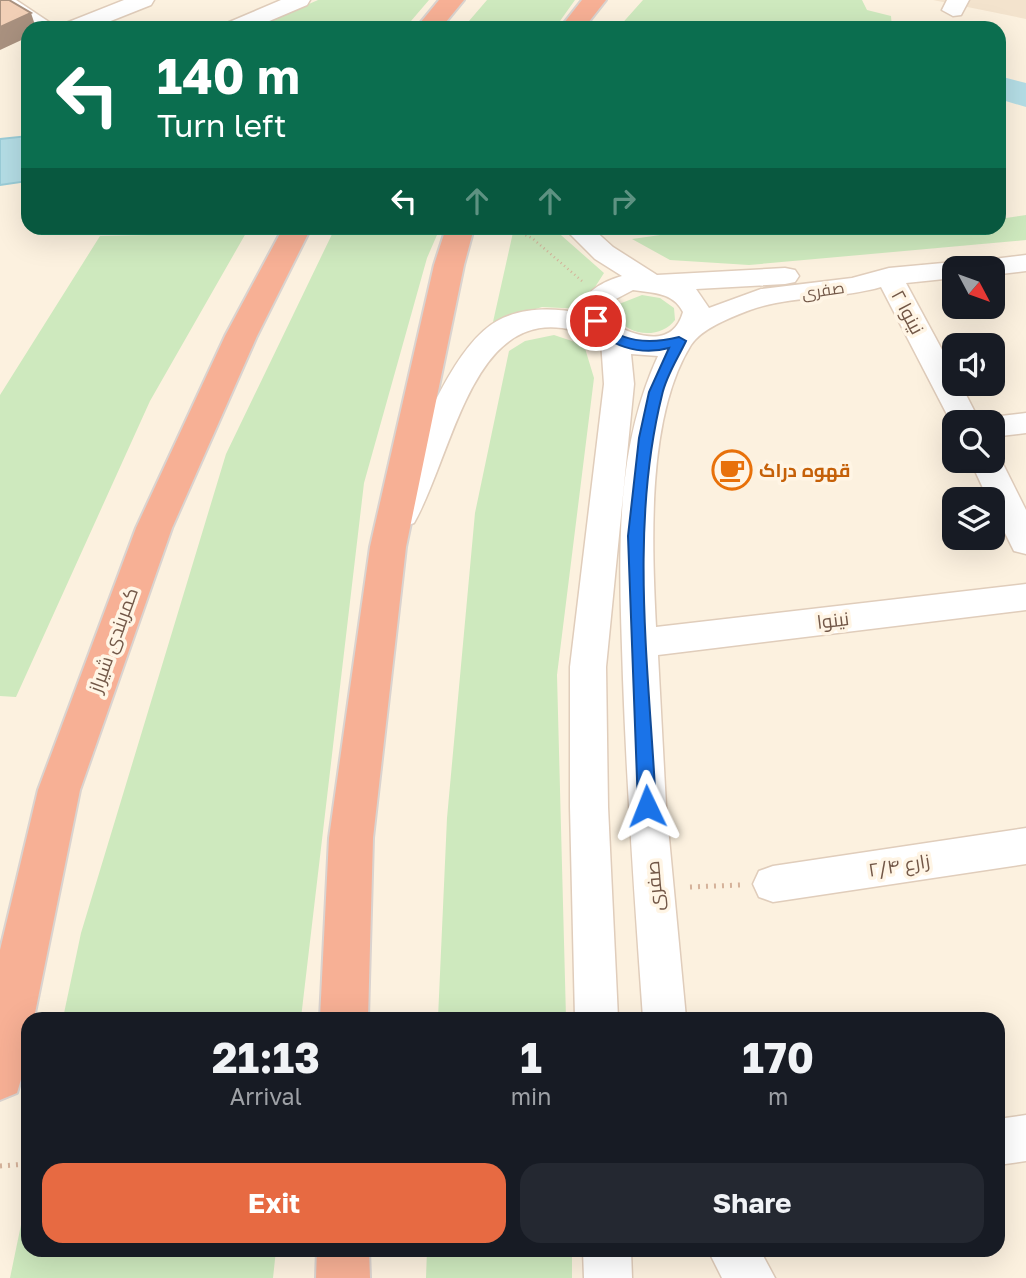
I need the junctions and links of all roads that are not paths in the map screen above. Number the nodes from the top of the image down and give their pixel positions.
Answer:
1 (1, 0) edge
2 (143, 0) edge
3 (299, 0) edge
4 (452, 0) edge
5 (594, 0) edge
6 (36, 21) edge
7 (91, 21) edge
8 (251, 21) edge
9 (434, 21) edge
10 (578, 21) edge
11 (293, 235) edge
12 (458, 235) edge
13 (585, 235) edge
14 (1026, 263) edge
15 (1005, 265) edge
16 (942, 271) edge
17 (889, 276) junction
18 (654, 283) junction
19 (688, 333) junction
20 (608, 335) junction
21 (959, 410) edge
22 (1026, 424) edge
23 (1005, 426) edge
24 (992, 473) edge
25 (1026, 542) edge
26 (388, 547) junction
27 (1026, 597) edge
28 (640, 643) junction
29 (1026, 846) edge
30 (773, 884) road end
31 (344, 1012) edge
32 (597, 1012) edge
33 (664, 1012) edge
34 (0, 1076) edge
35 (1026, 1138) edge
36 (1005, 1141) edge
37 (343, 1257) edge
38 (607, 1257) edge
39 (737, 1257) edge
40 (343, 1278) edge
41 (608, 1278) edge
42 (751, 1278) edge

1 - 6 street
2 - 7 street
3 - 8 street
4 - 9 highway
5 - 10 highway
11 - 34 highway, کمربندی شیراز
12 - 26 highway
13 - 18 street
14 - 15 street
16 - 17 street, صفری
17 - 18 street
17 - 19 street, صفری
17 - 21 street, ۲ نینوا
18 - 19 street
18 - 20 street
19 - 20 street
19 - 28 street, صفری
20 - 26 street
20 - 32 street
22 - 23 street
24 - 25 street
26 - 31 highway
27 - 28 street, نینوا
28 - 33 street, صفری
29 - 30 street, ۲/۴ زارع
35 - 36 street
37 - 40 highway
38 - 41 street
39 - 42 street

